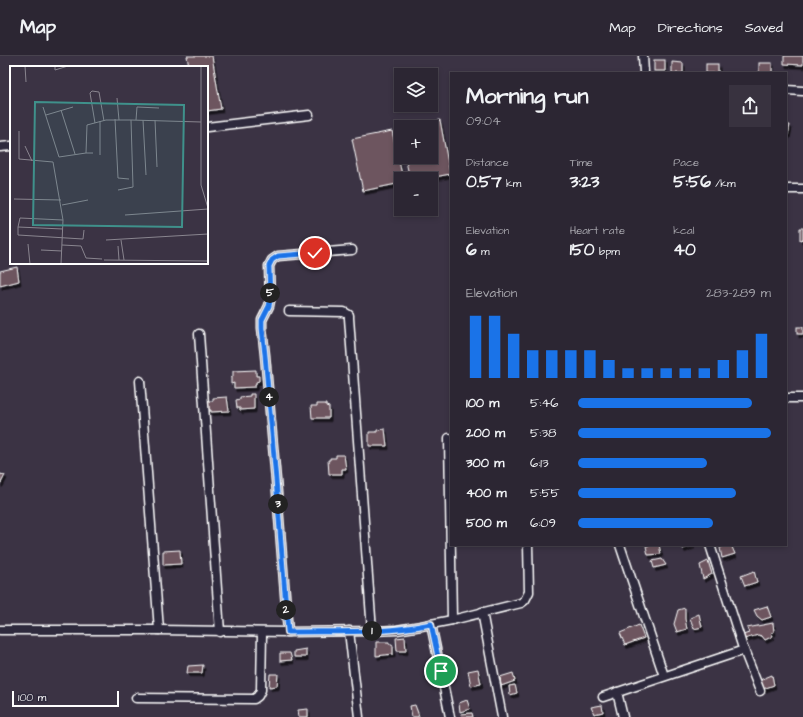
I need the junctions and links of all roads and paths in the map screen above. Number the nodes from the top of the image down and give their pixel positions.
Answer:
1 (644, 56) edge
2 (644, 72) edge
3 (787, 90) edge
4 (803, 91) edge
5 (309, 115) dead end
6 (208, 127) edge
7 (10, 146) edge
8 (0, 147) edge
9 (787, 189) edge
10 (803, 189) edge
11 (352, 250) dead end
12 (289, 311) dead end
13 (199, 334) dead end
14 (140, 381) dead end
15 (787, 398) edge
16 (803, 398) edge
17 (449, 438) dead end
18 (450, 499) edge
19 (451, 546) edge
20 (528, 546) edge
21 (620, 546) edge
22 (710, 546) edge
23 (482, 612) junction
24 (452, 620) junction
25 (431, 624) junction
26 (0, 630) edge
27 (159, 630) junction
28 (349, 631) junction
29 (372, 631) junction
30 (220, 632) junction
31 (262, 632) junction
32 (288, 632) junction
33 (744, 650) junction
34 (664, 676) junction
35 (760, 691) dead end
36 (617, 692) junction
37 (603, 696) dead end
38 (136, 698) dead end
39 (359, 717) edge
40 (450, 717) edge
41 (502, 717) edge
42 (622, 717) edge

1 - 2 street
3 - 4 street
5 - 6 street
7 - 8 street
9 - 10 street
11 - 32 street
12 - 29 street
13 - 30 street
14 - 27 street
15 - 16 street
17 - 18 street
19 - 24 street
20 - 23 street
21 - 34 street
22 - 33 street
23 - 24 street
23 - 41 street
24 - 25 street
25 - 29 street
25 - 40 street
26 - 27 street
27 - 30 street
28 - 29 street
28 - 32 street
28 - 39 street
30 - 31 street
31 - 32 street
31 - 38 street
33 - 34 street
33 - 35 street
34 - 36 street
36 - 37 street
36 - 42 street

